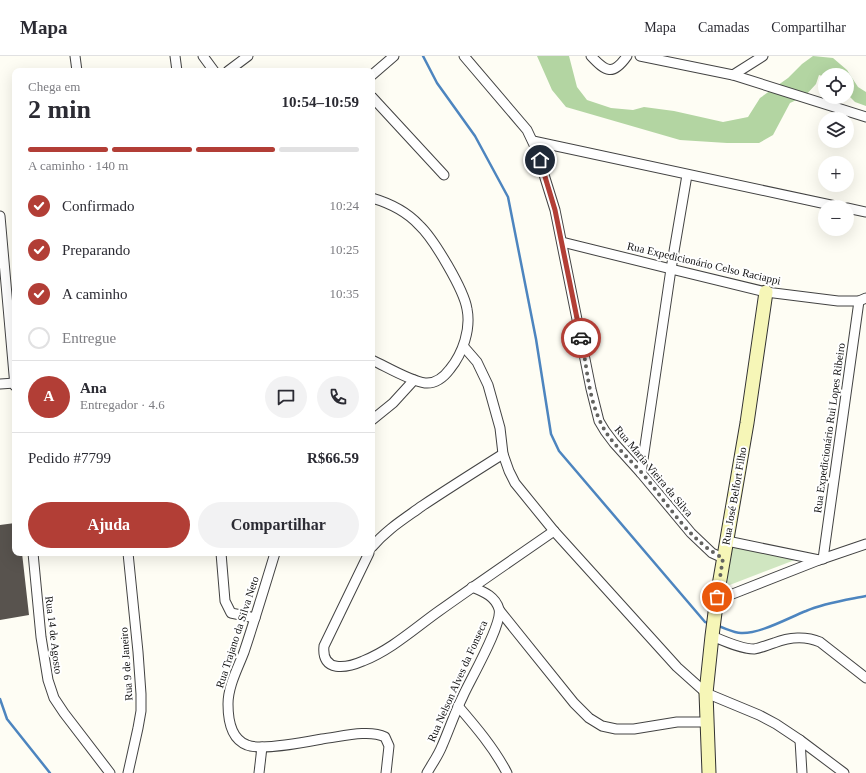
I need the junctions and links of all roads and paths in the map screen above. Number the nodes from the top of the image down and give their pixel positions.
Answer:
1 (75, 56) edge
2 (175, 56) edge
3 (203, 56) edge
4 (248, 56) edge
5 (394, 56) edge
6 (464, 56) edge
7 (591, 56) edge
8 (627, 56) edge
9 (640, 56) edge
10 (763, 56) edge
11 (77, 68) edge
12 (177, 68) edge
13 (212, 68) edge
14 (232, 68) edge
15 (375, 72) edge
16 (733, 75) junction
17 (375, 100) edge
18 (866, 117) edge
19 (533, 141) junction
20 (444, 175) dead end
21 (687, 175) junction
22 (375, 199) edge
23 (818, 202) edge
24 (854, 209) edge
25 (866, 212) edge
26 (0, 216) edge
27 (562, 242) junction
28 (671, 270) junction
29 (766, 292) junction
30 (862, 299) edge
31 (464, 347) junction
32 (12, 350) edge
33 (375, 361) edge
34 (414, 380) junction
35 (12, 383) edge
36 (0, 384) edge
37 (375, 417) edge
38 (503, 454) junction
39 (641, 473) junction
40 (554, 531) junction
41 (727, 541) junction
42 (375, 543) edge
43 (866, 544) edge
44 (32, 556) edge
45 (128, 556) edge
46 (221, 556) edge
47 (274, 556) edge
48 (367, 556) edge
49 (723, 558) junction
50 (821, 560) junction
51 (472, 587) junction
52 (717, 597) junction
53 (500, 611) junction
54 (255, 618) junction
55 (712, 636) junction
56 (866, 678) edge
57 (706, 693) junction
58 (458, 706) junction
59 (706, 722) junction
60 (800, 740) junction
61 (262, 747) junction
62 (110, 773) edge
63 (128, 773) edge
64 (259, 773) edge
65 (386, 773) edge
66 (427, 773) edge
67 (507, 773) edge
68 (708, 773) edge
69 (802, 773) edge
70 (844, 773) edge

1 - 11 street
2 - 12 street
3 - 13 street
4 - 14 street
5 - 15 street
6 - 19 street, Rua Maria Vieira da Silva
7 - 8 street
9 - 16 street
10 - 16 street
16 - 18 street
17 - 20 street
19 - 21 street
19 - 27 street, Rua Maria Vieira da Silva
21 - 23 street
21 - 28 street
22 - 31 street
24 - 25 street
26 - 32 street
27 - 28 street, Rua Expedicionário Celso Raciappi
27 - 39 street, Rua Maria Vieira da Silva
28 - 29 street, Rua Expedicionário Celso Raciappi
28 - 39 street
29 - 30 street, Rua Expedicionário Celso Raciappi
29 - 41 street, Rua José Belfort Filho
30 - 50 street, Rua Expedicionário Rui Lopes Ribeiro
31 - 34 street
31 - 38 street
33 - 34 street
34 - 37 street
35 - 36 street
38 - 40 street
38 - 42 street
39 - 49 street, Rua Maria Vieira da Silva
40 - 51 street
40 - 57 street
41 - 49 street, Rua José Belfort Filho
41 - 50 street
43 - 50 street
44 - 62 street, Rua 14 de Agosto
45 - 63 street, Rua 9 de Janeiro
46 - 54 street
47 - 54 street, Rua Trajano da Silva Neto
48 - 51 street
49 - 52 street, Rua José Belfort Filho
50 - 52 street
51 - 53 street, Rua Nelson Alves da Fonseca
52 - 55 street, Rua José Belfort Filho
53 - 58 street, Rua Nelson Alves da Fonseca
53 - 59 street
54 - 61 street, Rua Trajano da Silva Neto
55 - 56 street
55 - 57 street, Rua José Belfort Filho
57 - 59 street, Rua José Belfort Filho
57 - 60 street
58 - 66 street, Rua Nelson Alves da Fonseca
58 - 67 street
59 - 68 street, Rua José Belfort Filho
60 - 69 street
60 - 70 street
61 - 64 street
61 - 65 street

